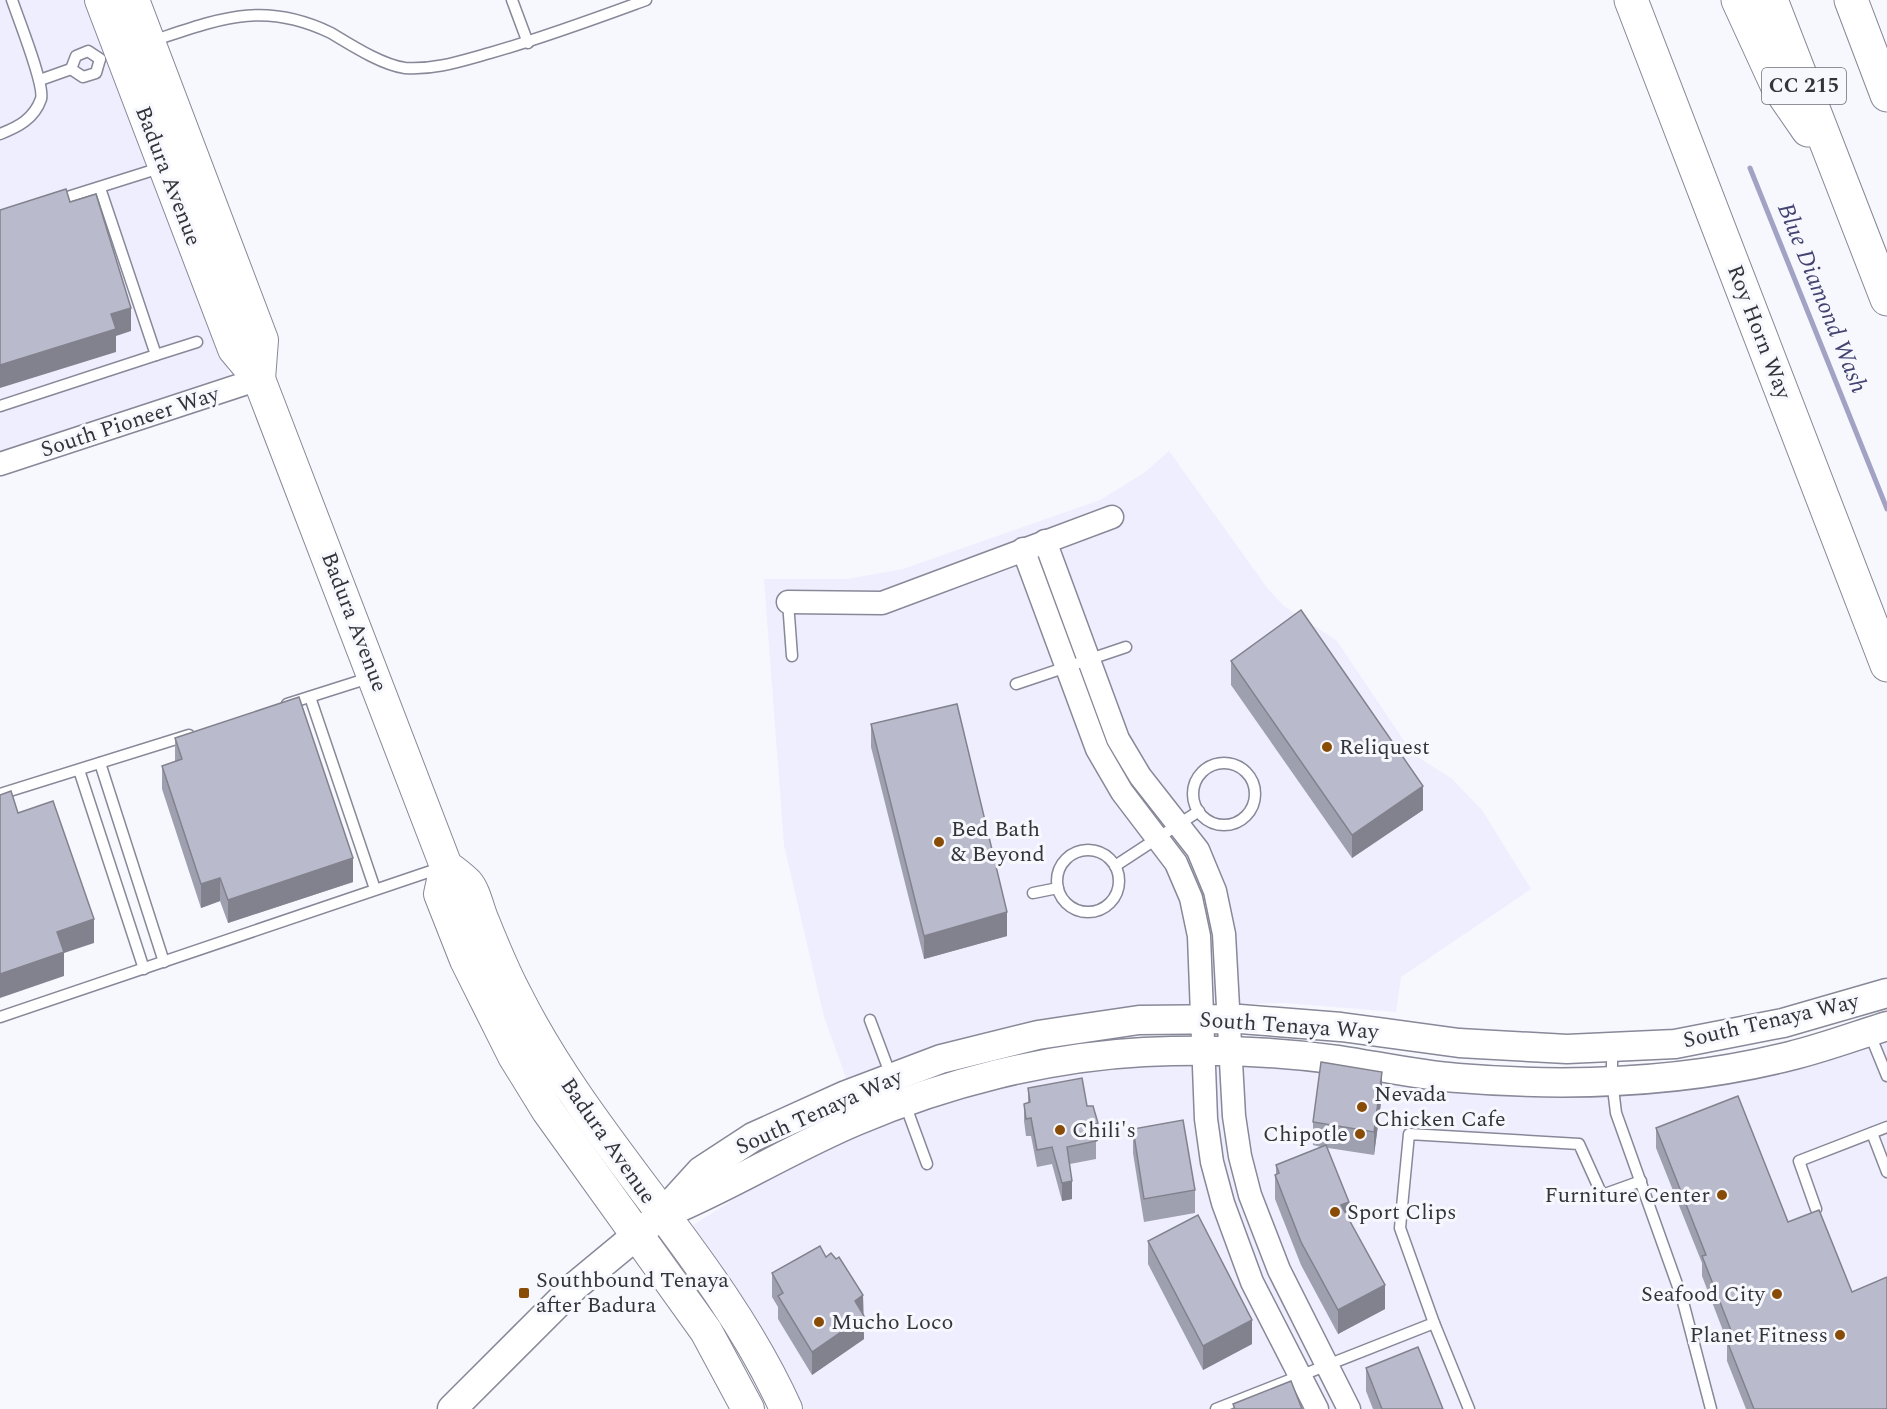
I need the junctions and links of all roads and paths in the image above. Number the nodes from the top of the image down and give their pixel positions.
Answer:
1 (12, 0) edge
2 (101, 0) edge
3 (133, 0) edge
4 (512, 0) edge
5 (646, 0) edge
6 (1630, 0) edge
7 (1738, 0) edge
8 (1771, 0) edge
9 (1851, 0) edge
10 (528, 43) junction
11 (123, 51) junction
12 (71, 69) junction
13 (40, 80) junction
14 (1887, 95) edge
15 (0, 134) edge
16 (165, 166) junction
17 (1836, 172) junction
18 (100, 188) junction
19 (44, 205) edge
20 (1887, 299) edge
21 (197, 342) dead end
22 (156, 355) junction
23 (259, 379) junction
24 (0, 406) edge
25 (0, 464) edge
26 (1112, 517) dead end
27 (1044, 541) junction
28 (1023, 549) junction
29 (788, 602) joint
30 (1126, 647) dead end
31 (792, 656) dead end
32 (1088, 660) junction
33 (1887, 665) edge
34 (1066, 667) junction
35 (375, 676) junction
36 (1016, 684) dead end
37 (310, 697) junction
38 (276, 708) edge
39 (199, 732) edge
40 (100, 763) junction
41 (79, 770) junction
42 (0, 795) edge
43 (1198, 811) junction
44 (1180, 825) junction
45 (1158, 838) junction
46 (446, 866) junction
47 (1114, 866) junction
48 (1058, 888) junction
49 (375, 890) junction
50 (1033, 893) dead end
51 (164, 962) junction
52 (144, 969) junction
53 (1887, 993) edge
54 (0, 1017) edge
55 (1215, 1019) junction
56 (870, 1020) dead end
57 (1878, 1029) edge
58 (1612, 1047) junction
59 (1203, 1051) junction
60 (1231, 1051) junction
61 (1887, 1076) edge
62 (891, 1078) junction
63 (1611, 1080) junction
64 (904, 1103) junction
65 (1887, 1127) edge
66 (1872, 1133) junction
67 (927, 1164) dead end
68 (1887, 1172) edge
69 (1641, 1181) junction
70 (1816, 1209) edge
71 (649, 1224) junction
72 (1434, 1323) junction
73 (1327, 1366) junction
74 (1300, 1376) junction
75 (452, 1409) edge
76 (748, 1409) edge
77 (786, 1409) edge
78 (1216, 1409) edge
79 (1317, 1409) edge
80 (1349, 1409) edge
81 (1469, 1409) edge
82 (1711, 1409) edge

1 - 13 lane
2 - 11 main road, Badura Avenue
3 - 11 main road, Badura Avenue
4 - 10 lane
5 - 10 lane
6 - 33 main road, Roy Horn Way
7 - 17 main road
8 - 17 main road, CC 215
9 - 14 main road, CC 215
10 - 11 lane
11 - 12 lane
11 - 12 lane
11 - 16 main road, Badura Avenue
11 - 23 main road, Badura Avenue
12 - 13 lane
13 - 15 lane
16 - 18 lane
16 - 23 main road, Badura Avenue
17 - 20 main road, CC 215
18 - 19 lane
18 - 22 lane
21 - 22 lane
22 - 24 lane
23 - 25 street, South Pioneer Way
23 - 35 main road, Badura Avenue
26 - 27 street
27 - 28 street
27 - 32 street
28 - 29 street
28 - 34 street
29 - 31 lane
30 - 32 lane
32 - 34 lane
32 - 44 street
34 - 36 lane
34 - 45 street
35 - 37 lane
35 - 46 main road, Badura Avenue
37 - 38 lane
37 - 49 lane
39 - 40 lane
40 - 41 lane
40 - 51 lane
41 - 42 lane
41 - 52 lane
43 - 43 lane
43 - 44 lane
44 - 45 lane
44 - 55 street
45 - 47 lane
45 - 55 street
46 - 49 lane
46 - 71 main road, Badura Avenue
47 - 48 lane
47 - 48 lane
48 - 50 lane
49 - 51 lane
51 - 52 lane
52 - 54 lane
53 - 58 street, South Tenaya Way
55 - 58 street, South Tenaya Way
55 - 59 street
55 - 60 street
55 - 62 street, South Tenaya Way
56 - 62 lane
57 - 61 lane
57 - 63 street, South Tenaya Way
58 - 63 lane
59 - 60 street, South Tenaya Way
59 - 64 street, South Tenaya Way
59 - 74 street
60 - 63 street, South Tenaya Way
60 - 73 street
62 - 71 street, South Tenaya Way
63 - 69 lane
64 - 67 lane
64 - 71 street, South Tenaya Way
65 - 66 lane
66 - 68 lane
66 - 70 lane
69 - 72 lane
69 - 82 lane
71 - 75 street, South Tenaya Way
71 - 76 main road, Badura Avenue
71 - 77 main road, Badura Avenue
72 - 73 lane
72 - 81 lane
73 - 74 lane
73 - 80 street
74 - 78 lane
74 - 79 street

